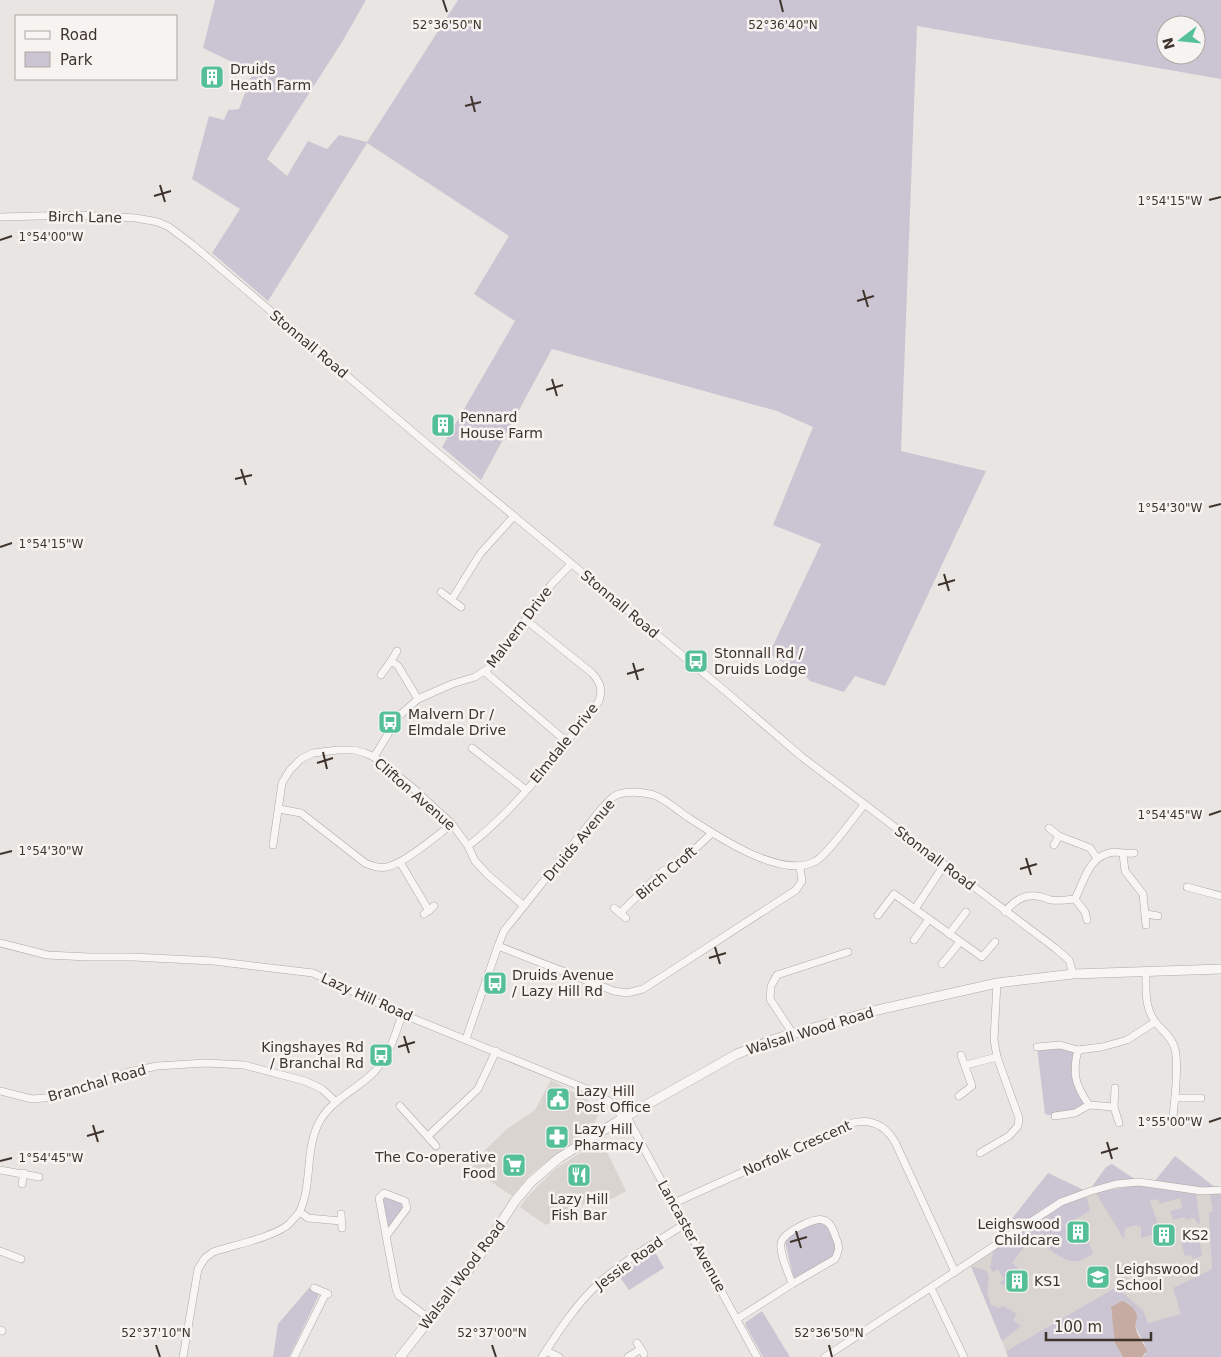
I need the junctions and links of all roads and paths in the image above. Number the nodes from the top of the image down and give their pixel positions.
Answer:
1 (0, 217) edge
2 (169, 227) joint
3 (514, 516) junction
4 (571, 564) junction
5 (441, 592) dead end
6 (452, 599) junction
7 (461, 607) dead end
8 (526, 620) junction
9 (396, 650) dead end
10 (391, 661) junction
11 (485, 672) junction
12 (381, 675) dead end
13 (418, 699) junction
14 (567, 742) junction
15 (477, 748) dead end
16 (374, 757) junction
17 (526, 790) junction
18 (864, 805) junction
19 (279, 808) junction
20 (452, 824) junction
21 (1049, 828) dead end
22 (712, 833) junction
23 (1059, 836) junction
24 (273, 845) dead end
25 (1054, 845) dead end
26 (468, 846) junction
27 (1134, 853) dead end
28 (1123, 854) junction
29 (1097, 858) junction
30 (400, 862) junction
31 (944, 865) junction
32 (800, 866) junction
33 (1187, 887) dead end
34 (1221, 896) edge
35 (1075, 898) junction
36 (524, 906) junction
37 (915, 909) junction
38 (429, 910) dead end
39 (966, 912) dead end
40 (1006, 912) junction
41 (1146, 914) junction
42 (878, 915) dead end
43 (1158, 916) dead end
44 (626, 918) dead end
45 (929, 919) junction
46 (1087, 920) dead end
47 (1146, 926) dead end
48 (949, 934) junction
49 (914, 940) dead end
50 (960, 942) junction
51 (995, 942) dead end
52 (0, 943) edge
53 (498, 946) junction
54 (830, 948) dead end
55 (848, 952) dead end
56 (833, 957) junction
57 (942, 964) dead end
58 (1221, 969) edge
59 (1146, 971) junction
60 (1073, 974) junction
61 (997, 983) junction
62 (402, 1014) junction
63 (1155, 1022) junction
64 (793, 1034) junction
65 (466, 1039) junction
66 (1037, 1047) dead end
67 (1078, 1050) junction
68 (496, 1051) junction
69 (962, 1055) dead end
70 (997, 1057) junction
71 (966, 1065) junction
72 (1115, 1088) dead end
73 (0, 1091) edge
74 (959, 1096) dead end
75 (1175, 1098) junction
76 (1202, 1098) dead end
77 (336, 1102) junction
78 (1089, 1105) junction
79 (400, 1106) dead end
80 (1114, 1107) junction
81 (1055, 1116) dead end
82 (1173, 1116) dead end
83 (623, 1118) junction
84 (1120, 1123) dead end
85 (428, 1136) junction
86 (436, 1146) dead end
87 (980, 1153) dead end
88 (0, 1170) edge
89 (24, 1173) junction
90 (39, 1178) dead end
91 (22, 1184) dead end
92 (1221, 1190) edge
93 (674, 1202) junction
94 (300, 1212) junction
95 (342, 1221) dead end
96 (685, 1224) junction
97 (387, 1235) junction
98 (0, 1251) edge
99 (20, 1259) dead end
100 (955, 1272) junction
101 (792, 1284) junction
102 (314, 1288) dead end
103 (931, 1288) junction
104 (430, 1319) junction
105 (737, 1319) junction
106 (641, 1349) dead end
107 (544, 1354) edge
108 (183, 1357) edge
109 (294, 1357) edge
110 (400, 1357) edge
111 (559, 1357) edge
112 (628, 1357) edge
113 (757, 1357) edge
114 (825, 1357) edge
115 (964, 1357) edge

1 - 2 street, Birch Lane
2 - 3 street, Stonnall Road
3 - 4 street, Stonnall Road
3 - 6 street
4 - 8 street, Malvern Drive
4 - 18 street, Stonnall Road
5 - 6 street
6 - 7 street
8 - 11 street, Malvern Drive
8 - 14 street, Elmdale Drive
9 - 10 street
10 - 12 street
10 - 13 street
11 - 13 street, Malvern Drive
11 - 14 street
13 - 16 street, Malvern Drive
14 - 17 street, Elmdale Drive
15 - 17 street
16 - 19 street, Clifton Avenue
16 - 20 street, Clifton Avenue
17 - 26 street, Elmdale Drive
18 - 31 street, Stonnall Road
18 - 32 street
19 - 24 street, Clifton Avenue
19 - 30 street
20 - 26 street, Clifton Avenue
20 - 30 street
21 - 23 street
22 - 32 street, Druids Avenue
22 - 36 street, Druids Avenue
22 - 44 street, Birch Croft
23 - 25 street
23 - 29 street
26 - 36 street, Clifton Avenue
27 - 28 street
28 - 29 street
28 - 41 street
29 - 35 street
30 - 38 street
31 - 37 street
31 - 40 street, Stonnall Road
32 - 53 street
33 - 34 street
35 - 40 street
35 - 46 street
36 - 53 street, Druids Avenue
37 - 42 street
37 - 45 street
39 - 48 street
40 - 60 street, Stonnall Road
41 - 43 street
41 - 47 street
45 - 48 street
45 - 49 street
48 - 50 street
50 - 51 street
50 - 57 street
52 - 62 street, Lazy Hill Road
53 - 65 street, Druids Avenue
54 - 56 street
55 - 56 street
56 - 64 street
58 - 59 street, Walsall Wood Road
59 - 60 street, Walsall Wood Road
59 - 63 street
60 - 61 street, Walsall Wood Road
61 - 64 street, Walsall Wood Road
61 - 70 street
62 - 65 street, Lazy Hill Road
62 - 77 street
63 - 67 street
63 - 75 street
64 - 83 street, Walsall Wood Road
65 - 68 street, Lazy Hill Road
66 - 67 street
67 - 78 street
68 - 83 street, Lazy Hill Road
68 - 85 street
69 - 71 street
70 - 71 street
70 - 87 street
71 - 74 street
72 - 80 street
73 - 77 street, Branchal Road
75 - 76 street
75 - 82 street
77 - 94 street
78 - 80 street
78 - 81 street
79 - 85 street
80 - 84 street
83 - 93 street, Lancaster Avenue
83 - 104 street, Walsall Wood Road
85 - 86 street
88 - 89 street
89 - 90 street
89 - 91 street
92 - 100 street
93 - 96 street, Lancaster Avenue
93 - 100 street, Norfolk Crescent
94 - 95 street
94 - 108 street
96 - 105 street, Lancaster Avenue
96 - 107 street, Jessie Road
97 - 97 street
97 - 104 street
98 - 99 street
100 - 103 street
101 - 101 street
101 - 105 street
102 - 109 street
103 - 114 street
103 - 115 street
104 - 110 street, Walsall Wood Road
105 - 113 street, Lancaster Avenue
106 - 112 street
107 - 111 street

